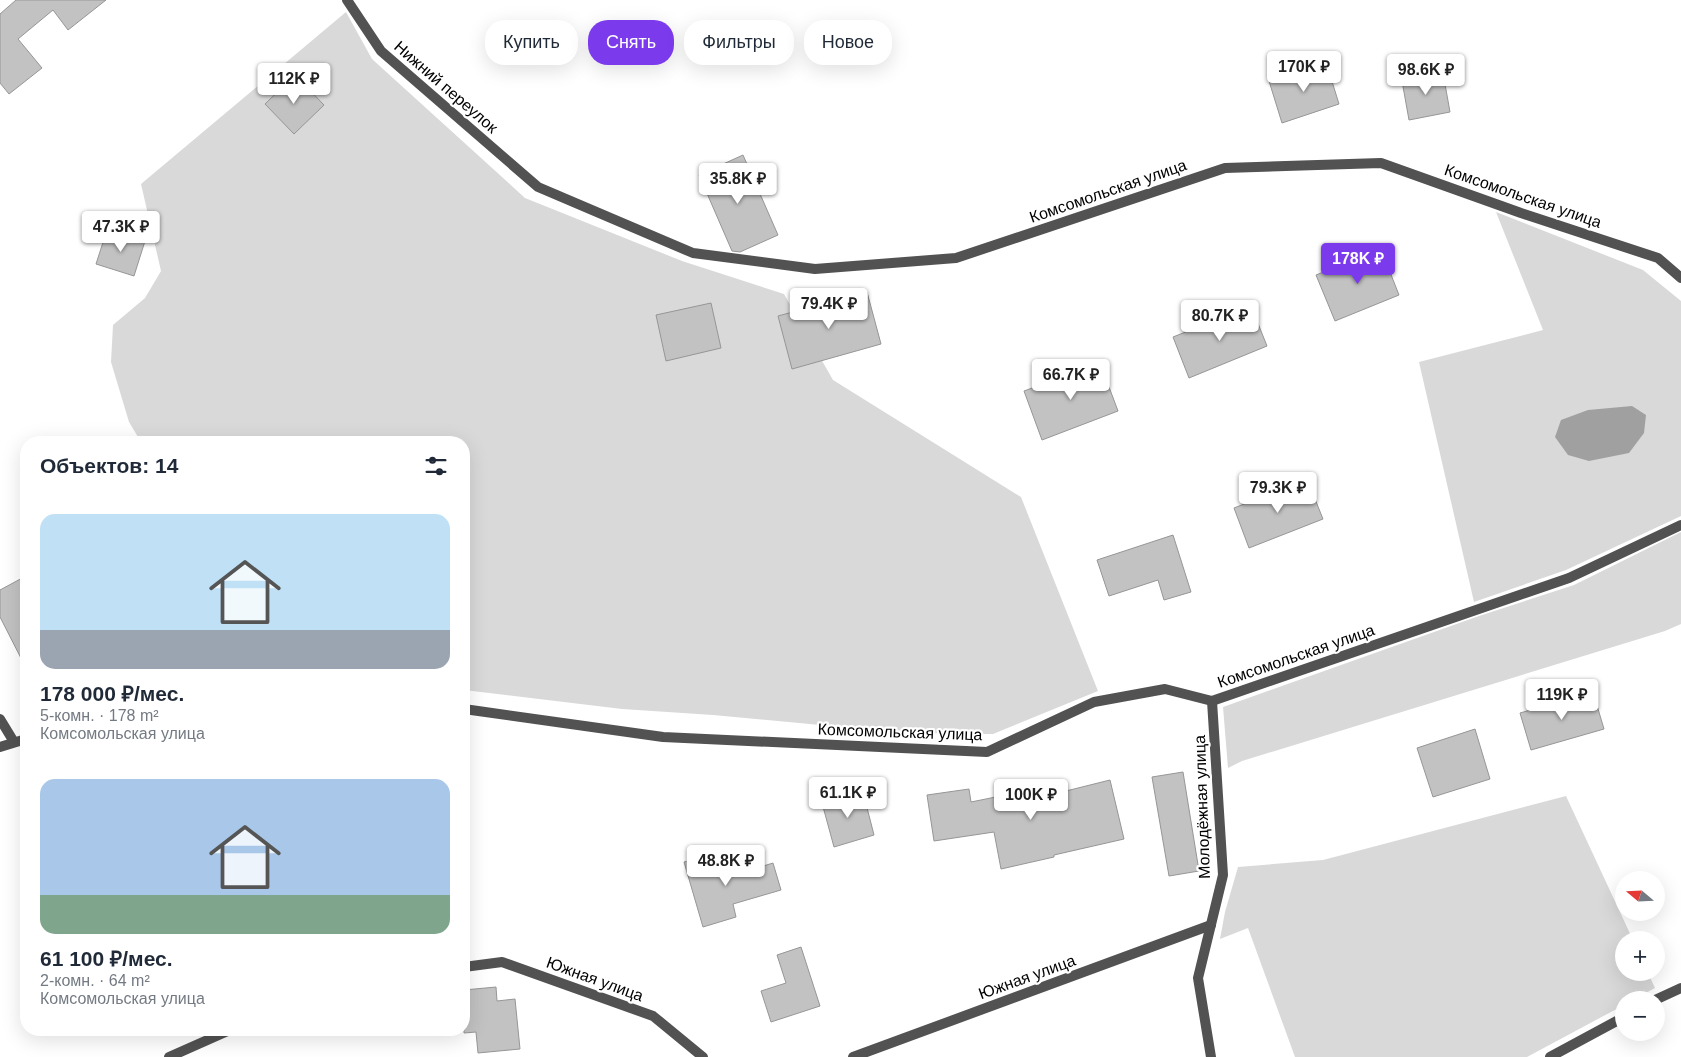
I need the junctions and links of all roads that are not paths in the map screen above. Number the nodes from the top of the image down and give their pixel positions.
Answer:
1 (347, 0) edge
2 (538, 187) joint
3 (1681, 278) edge
4 (1681, 525) edge
5 (1212, 701) junction
6 (470, 710) edge
7 (0, 719) edge
8 (20, 740) edge
9 (14, 742) junction
10 (0, 747) edge
11 (1211, 925) junction
12 (470, 966) edge
13 (1681, 988) edge
14 (1665, 995) edge
15 (1615, 1022) edge
16 (217, 1036) edge
17 (170, 1057) edge
18 (703, 1057) edge
19 (853, 1057) edge
20 (1211, 1057) edge
21 (1550, 1057) edge

1 - 2 street, Нижний переулок
2 - 3 street, Комсомольская улица
4 - 5 street, Комсомольская улица
5 - 6 street, Комсомольская улица
5 - 11 street, Молодёжная улица
7 - 9 street
8 - 9 street
9 - 10 street
11 - 19 street, Южная улица
11 - 20 street, Молодёжная улица
12 - 18 street, Южная улица
13 - 14 street
15 - 21 street
16 - 17 street

